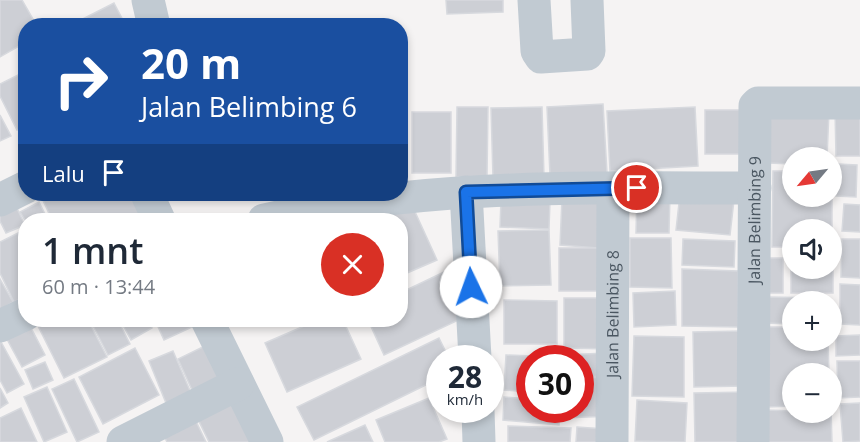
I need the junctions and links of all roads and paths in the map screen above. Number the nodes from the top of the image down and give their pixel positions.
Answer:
1 (148, 0) edge
2 (534, 0) edge
3 (587, 0) edge
4 (152, 18) edge
5 (860, 103) edge
6 (613, 188) junction
7 (755, 188) junction
8 (18, 191) edge
9 (466, 192) junction
10 (408, 197) edge
11 (0, 201) edge
12 (368, 201) edge
13 (300, 213) edge
14 (18, 318) edge
15 (0, 326) edge
16 (210, 327) edge
17 (474, 345) edge
18 (238, 384) junction
19 (479, 423) edge
20 (123, 442) edge
21 (267, 442) edge
22 (480, 442) edge
23 (612, 442) edge
24 (753, 442) edge

1 - 4 street
2 - 3 street
5 - 7 street, Jalan Belimbing 9
6 - 7 street
6 - 9 street
6 - 23 street, Jalan Belimbing 8
7 - 24 street, Jalan Belimbing 9
8 - 11 street
9 - 10 street
9 - 17 street
12 - 13 street
14 - 15 street
16 - 18 street
18 - 20 street
18 - 21 street
19 - 22 street

